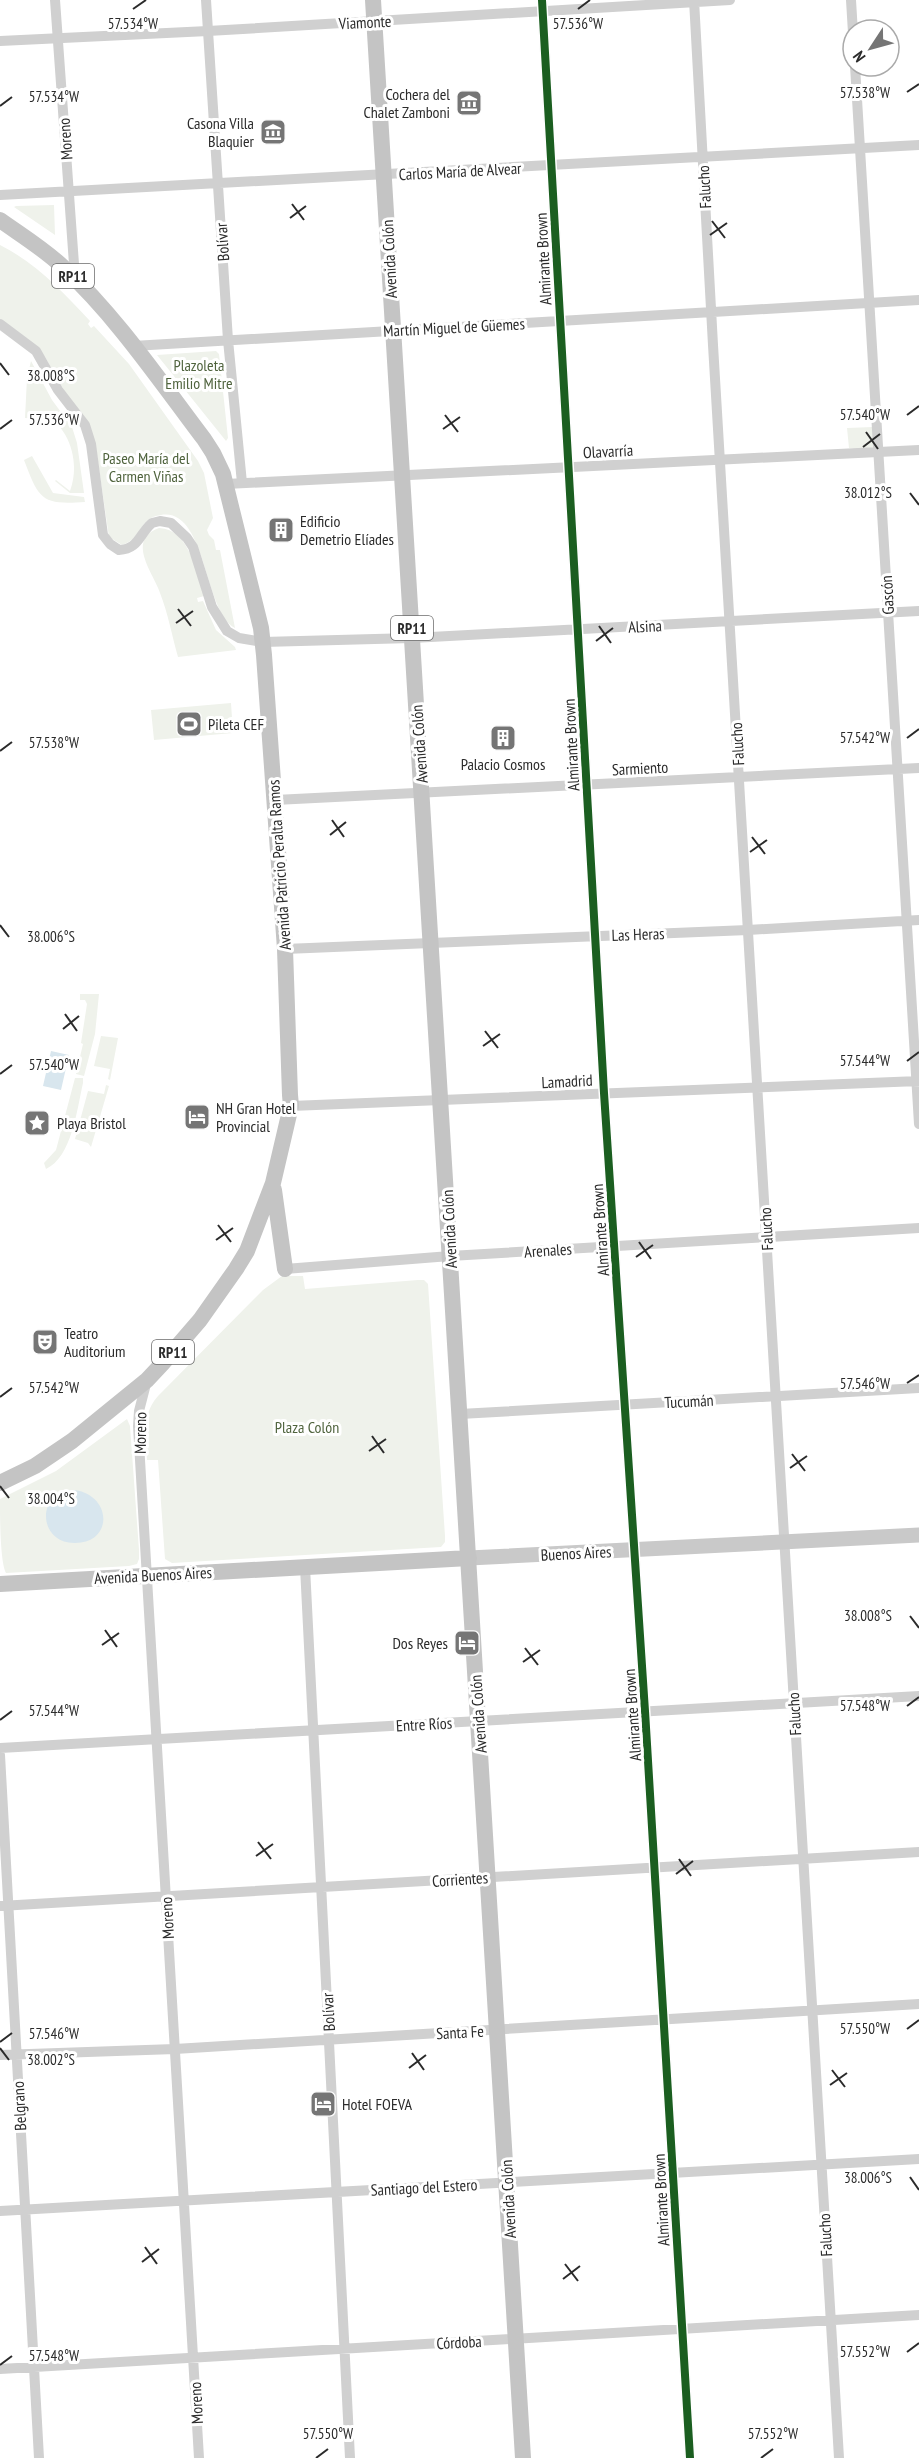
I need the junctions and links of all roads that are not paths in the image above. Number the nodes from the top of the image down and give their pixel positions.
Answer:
1 (55, 0) edge
2 (206, 0) edge
3 (373, 0) edge
4 (730, 0) edge
5 (851, 0) edge
6 (694, 1) edge
7 (542, 6) edge
8 (852, 18) edge
9 (374, 21) junction
10 (208, 31) junction
11 (57, 38) junction
12 (0, 41) edge
13 (856, 78) edge
14 (919, 145) edge
15 (860, 148) junction
16 (702, 158) junction
17 (552, 166) junction
18 (384, 175) junction
19 (218, 184) junction
20 (69, 192) junction
21 (0, 195) edge
22 (4, 225) edge
23 (75, 278) junction
24 (919, 300) edge
25 (869, 303) junction
26 (711, 312) junction
27 (559, 321) junction
28 (0, 324) edge
29 (394, 330) junction
30 (228, 340) junction
31 (133, 346) junction
32 (919, 450) edge
33 (878, 452) junction
34 (720, 459) junction
35 (567, 467) junction
36 (402, 475) junction
37 (234, 484) junction
38 (919, 611) edge
39 (888, 613) junction
40 (729, 622) junction
41 (577, 629) junction
42 (412, 638) junction
43 (263, 642) junction
44 (919, 768) edge
45 (898, 769) junction
46 (739, 777) junction
47 (586, 784) junction
48 (422, 793) junction
49 (275, 800) junction
50 (906, 920) junction
51 (919, 920) edge
52 (748, 930) junction
53 (596, 936) junction
54 (431, 942) junction
55 (285, 949) junction
56 (918, 1081) edge
57 (759, 1086) junction
58 (604, 1093) junction
59 (441, 1101) junction
60 (291, 1106) junction
61 (919, 1124) edge
62 (273, 1183) junction
63 (919, 1228) edge
64 (767, 1237) junction
65 (615, 1246) junction
66 (450, 1256) junction
67 (285, 1269) joint
68 (147, 1380) junction
69 (919, 1388) edge
70 (776, 1396) junction
71 (625, 1405) junction
72 (460, 1414) junction
73 (0, 1483) edge
74 (919, 1535) edge
75 (784, 1542) junction
76 (635, 1550) junction
77 (469, 1558) junction
78 (305, 1567) junction
79 (146, 1575) junction
80 (0, 1584) edge
81 (919, 1696) edge
82 (794, 1703) junction
83 (645, 1711) junction
84 (479, 1720) junction
85 (314, 1730) junction
86 (156, 1739) junction
87 (0, 1748) edge
88 (0, 1755) edge
89 (919, 1852) edge
90 (803, 1859) junction
91 (654, 1868) junction
92 (488, 1878) junction
93 (321, 1888) junction
94 (166, 1897) junction
95 (4, 1906) edge
96 (919, 2004) edge
97 (812, 2011) junction
98 (663, 2020) junction
99 (498, 2030) junction
100 (329, 2039) junction
101 (175, 2049) junction
102 (16, 2054) junction
103 (0, 2055) edge
104 (919, 2159) edge
105 (821, 2164) junction
106 (673, 2173) junction
107 (507, 2182) junction
108 (337, 2192) junction
109 (184, 2200) junction
110 (25, 2209) junction
111 (0, 2211) edge
112 (919, 2315) edge
113 (830, 2320) junction
114 (682, 2329) junction
115 (516, 2338) junction
116 (344, 2348) junction
117 (193, 2356) junction
118 (34, 2367) junction
119 (0, 2369) edge
120 (39, 2458) edge
121 (199, 2458) edge
122 (350, 2458) edge
123 (524, 2458) edge
124 (690, 2458) edge
125 (839, 2458) edge

1 - 11 street, Moreno
2 - 10 street, Bolívar
3 - 9 main road, Avenida Colón / RP11
4 - 6 street, Viamonte
5 - 8 street
6 - 7 street, Viamonte
6 - 16 street, Falucho
7 - 9 street, Viamonte
7 - 17 street, Almirante Brown
9 - 10 street, Viamonte
9 - 18 main road, Avenida Colón / RP11
10 - 11 street, Viamonte
10 - 19 street, Bolívar
11 - 12 street, Viamonte
11 - 20 street, Moreno
13 - 15 street, Gascón
14 - 15 street, Carlos María de Alvear
15 - 16 street, Carlos María de Alvear
15 - 25 street, Gascón
16 - 17 street, Carlos María de Alvear
16 - 26 street, Falucho
17 - 18 street, Carlos María de Alvear
17 - 27 street, Almirante Brown
18 - 19 street, Carlos María de Alvear
18 - 29 main road, Avenida Colón / RP11
19 - 20 street, Carlos María de Alvear
19 - 30 street, Bolívar
20 - 21 street, Carlos María de Alvear
20 - 23 street, Moreno
22 - 23 main road, Avenida Patricio Peralta Ramos / RP11
23 - 31 main road, Avenida Patricio Peralta Ramos / RP11
24 - 25 street, Martín Miguel de Güemes
25 - 26 street, Martín Miguel de Güemes
25 - 33 street, Gascón
26 - 27 street, Martín Miguel de Güemes
26 - 34 street, Falucho
27 - 29 street, Martín Miguel de Güemes
27 - 35 street, Almirante Brown
28 - 43 street, Alsina
29 - 30 street, Martín Miguel de Güemes
29 - 36 main road, Avenida Colón / RP11
30 - 31 street, Martín Miguel de Güemes
30 - 37 street, Bolívar
31 - 37 main road, Avenida Patricio Peralta Ramos / RP11
32 - 33 street, Olavarría
33 - 34 street, Olavarría
33 - 39 street, Gascón
34 - 35 street, Olavarría
34 - 40 street, Falucho
35 - 36 street, Olavarría
35 - 41 street, Almirante Brown
36 - 37 street, Olavarría
36 - 42 main road, Avenida Colón / RP11
37 - 43 main road, Avenida Patricio Peralta Ramos / RP11
38 - 39 street, Alsina
39 - 40 street, Alsina
39 - 45 street, Gascón
40 - 41 street, Alsina
40 - 46 street, Falucho
41 - 42 street, Alsina
41 - 47 street, Almirante Brown
42 - 43 street, Alsina
42 - 48 main road, Avenida Colón / RP11
43 - 49 main road, Avenida Patricio Peralta Ramos / RP11
44 - 45 street, Sarmiento
45 - 46 street, Sarmiento
45 - 50 street, Gascón
46 - 47 street, Sarmiento
46 - 52 street, Falucho
47 - 48 street, Sarmiento
47 - 53 street, Almirante Brown
48 - 49 street, Sarmiento
48 - 54 main road, Avenida Colón / RP11
49 - 55 main road, Avenida Patricio Peralta Ramos / RP11
50 - 51 street, Las Heras
50 - 52 street, Las Heras
50 - 56 street, Gascón
52 - 53 street, Las Heras
52 - 57 street, Falucho
53 - 54 street, Las Heras
53 - 58 street, Almirante Brown
54 - 55 street, Las Heras
54 - 59 main road, Avenida Colón / RP11
55 - 60 main road, Avenida Patricio Peralta Ramos / RP11
56 - 57 street, Lamadrid
56 - 61 street, Gascón
57 - 58 street, Lamadrid
57 - 64 street, Falucho
58 - 59 street, Lamadrid
58 - 65 street, Almirante Brown
59 - 60 street, Lamadrid
59 - 66 main road, Avenida Colón / RP11
60 - 62 main road, Avenida Patricio Peralta Ramos / RP11
62 - 67 main road, RP11
62 - 68 main road, Avenida Patricio Peralta Ramos / RP11
63 - 64 street, Arenales
64 - 65 street, Arenales
64 - 70 street, Falucho
65 - 66 street, Arenales
65 - 71 street, Almirante Brown
66 - 67 street, Arenales
66 - 72 main road, Avenida Colón / RP11
68 - 73 main road, Avenida Patricio Peralta Ramos / RP11
68 - 79 street, Moreno
69 - 70 street, Tucumán
70 - 71 street, Tucumán
70 - 75 street, Falucho
71 - 72 street, Tucumán
71 - 76 street, Almirante Brown
72 - 77 main road, Avenida Colón / RP11
74 - 75 street, Buenos Aires
75 - 76 street, Buenos Aires
75 - 82 street, Falucho
76 - 77 street, Buenos Aires
76 - 83 street, Almirante Brown
77 - 78 main road, Buenos Aires
77 - 84 main road, Avenida Colón
78 - 79 main road, Avenida Buenos Aires
78 - 85 street, Bolívar
79 - 80 main road, Avenida Buenos Aires
79 - 86 street, Moreno
81 - 82 street, Entre Ríos
82 - 83 street, Entre Ríos
82 - 90 street, Falucho
83 - 84 street, Entre Ríos
83 - 91 street, Almirante Brown
84 - 85 street, Entre Ríos
84 - 92 main road, Avenida Colón
85 - 86 street, Entre Ríos
85 - 93 street, Bolívar
86 - 87 street, Entre Ríos
86 - 94 street, Moreno
88 - 95 street, Belgrano
89 - 90 street, Corrientes
90 - 91 street, Corrientes
90 - 97 street, Falucho
91 - 92 street, Corrientes
91 - 98 street, Almirante Brown
92 - 93 street, Corrientes
92 - 99 main road, Avenida Colón
93 - 94 street, Corrientes
93 - 100 street, Bolívar
94 - 95 street, Corrientes
94 - 101 street, Moreno
95 - 102 street, Belgrano
96 - 97 street, Santa Fe
97 - 98 street, Santa Fe
97 - 105 street, Falucho
98 - 99 street, Santa Fe
98 - 106 street, Almirante Brown
99 - 100 street, Santa Fe
99 - 107 main road, Avenida Colón
100 - 101 street, Santa Fe
100 - 108 street, Bolívar
101 - 102 street, Santa Fe
101 - 109 street, Moreno
102 - 103 street, Santa Fe
102 - 110 street, Belgrano
104 - 105 street, Santiago del Estero
105 - 106 street, Santiago del Estero
105 - 113 street, Falucho
106 - 107 street, Santiago del Estero
106 - 114 street, Almirante Brown
107 - 108 street, Santiago del Estero
107 - 115 main road, Avenida Colón
108 - 109 street, Santiago del Estero
108 - 116 street, Bolívar
109 - 110 street, Santiago del Estero
109 - 117 street, Moreno
110 - 111 street, Santiago del Estero
110 - 118 street, Belgrano
112 - 113 street, Córdoba
113 - 114 street, Córdoba
113 - 125 street, Falucho
114 - 115 street, Córdoba
114 - 124 street, Almirante Brown
115 - 116 street, Córdoba
115 - 123 main road, Avenida Colón
116 - 117 street, Córdoba
116 - 122 street, Bolívar
117 - 118 street, Córdoba
117 - 121 street, Moreno
118 - 119 street, Córdoba
118 - 120 street, Belgrano

